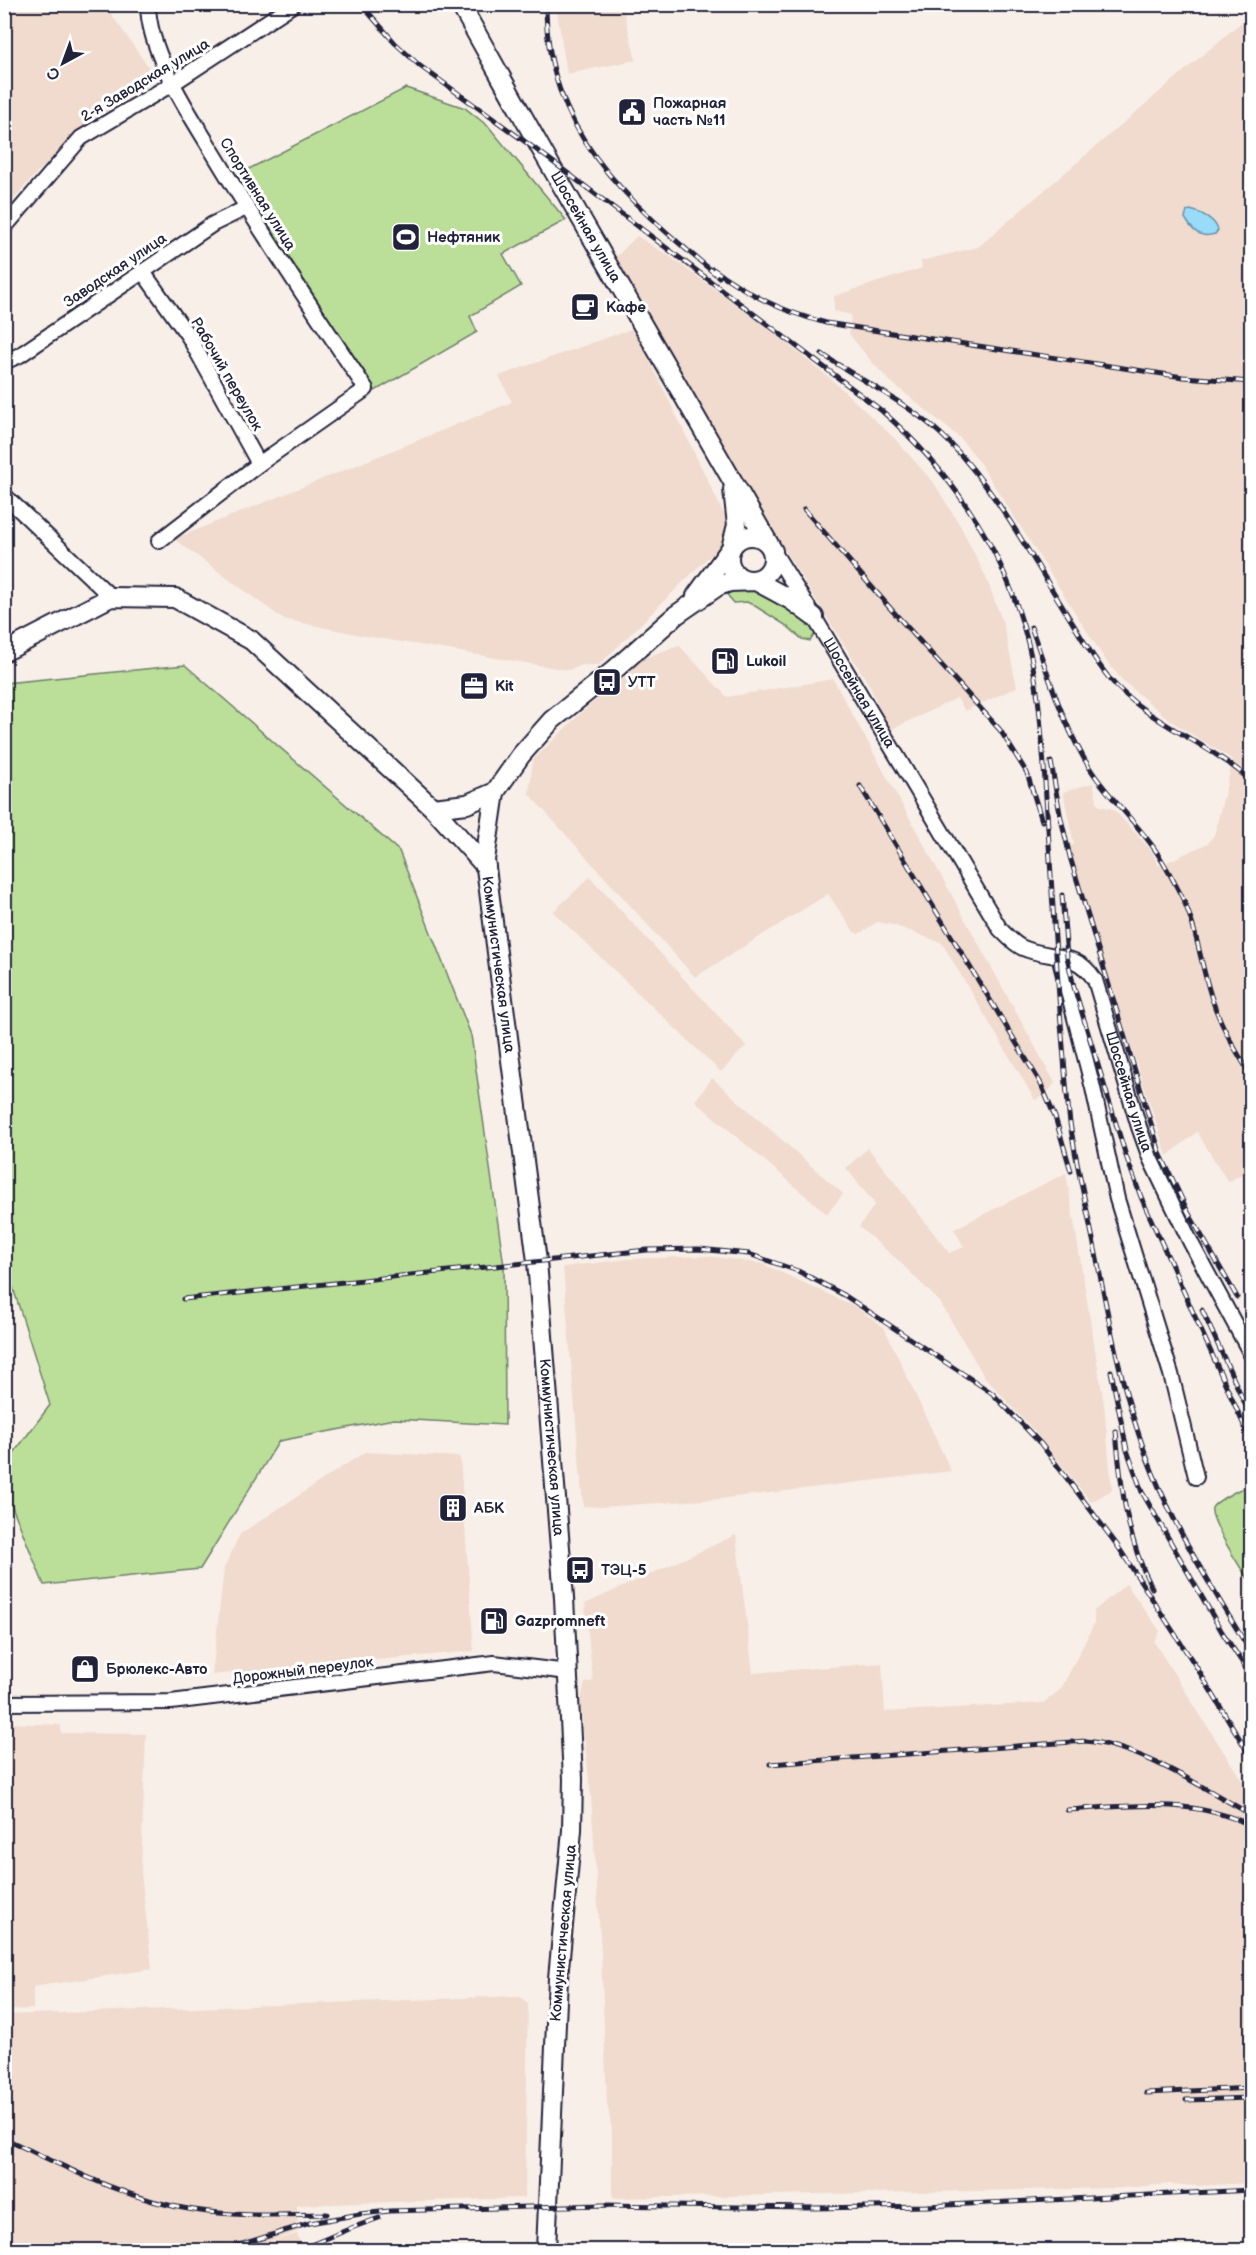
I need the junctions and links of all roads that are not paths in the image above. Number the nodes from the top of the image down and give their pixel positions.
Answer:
1 (148, 4) edge
2 (294, 4) edge
3 (460, 4) edge
4 (172, 84) junction
5 (246, 208) junction
6 (4, 228) edge
7 (143, 272) junction
8 (4, 362) edge
9 (259, 464) junction
10 (732, 481) junction
11 (4, 495) edge
12 (159, 541) dead end
13 (731, 548) junction
14 (772, 551) junction
15 (756, 581) junction
16 (111, 597) junction
17 (692, 603) junction
18 (814, 617) junction
19 (4, 652) edge
20 (495, 792) junction
21 (467, 804) junction
22 (433, 808) junction
23 (490, 826) junction
24 (457, 835) junction
25 (486, 867) junction
26 (1061, 964) dead end
27 (1251, 1356) edge
28 (1196, 1477) dead end
29 (568, 1672) junction
30 (4, 1703) edge
31 (546, 2250) edge

1 - 4 street, Спортивная улица
2 - 4 street, 2-я Заводская улица
3 - 10 main road, Шоссейная улица
4 - 5 street, Спортивная улица
4 - 6 street, 2-я Заводская улица
5 - 7 street, Заводская улица
5 - 9 street, Спортивная улица
7 - 8 street, Заводская улица
7 - 9 street, Рабочий переулок
9 - 12 street
10 - 13 main road
10 - 14 main road, Шоссейная улица
11 - 16 street
13 - 14 main road
13 - 15 main road
13 - 17 main road
14 - 15 main road
14 - 18 street, Шоссейная улица
15 - 17 main road
15 - 18 main road
16 - 19 main road
16 - 22 main road
17 - 20 main road
18 - 27 street, Шоссейная улица
20 - 21 main road
20 - 23 main road, Коммунистическая улица
21 - 22 main road
21 - 23 main road
21 - 24 main road
22 - 24 main road
23 - 24 main road
23 - 25 main road, Коммунистическая улица
24 - 25 main road
25 - 29 main road, Коммунистическая улица
26 - 28 street
29 - 30 street, Дорожный переулок
29 - 31 main road, Коммунистическая улица

